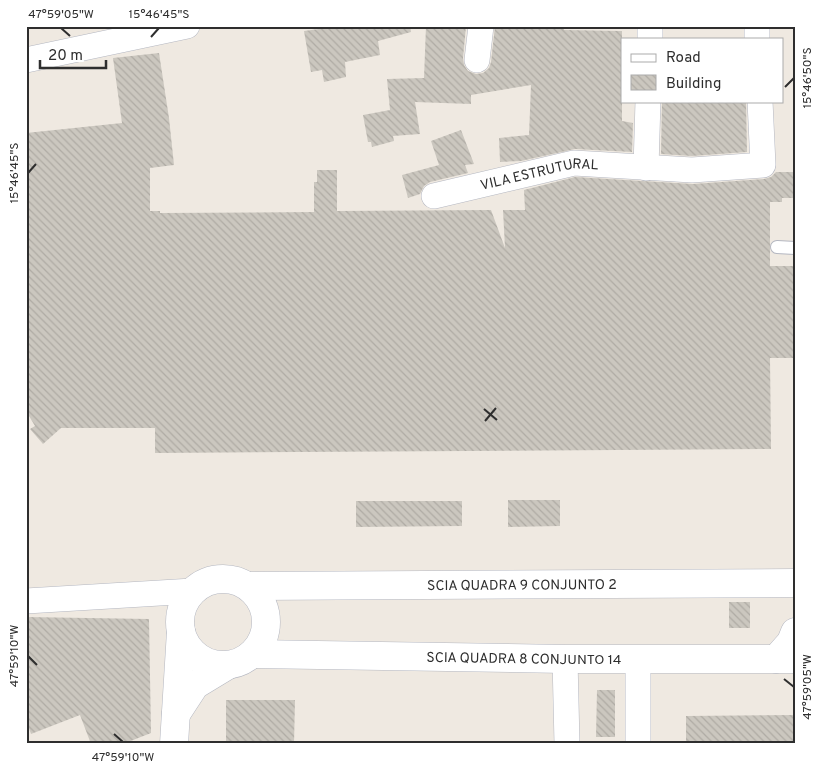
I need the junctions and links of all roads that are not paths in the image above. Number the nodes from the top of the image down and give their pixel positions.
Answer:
1 (187, 26) edge
2 (481, 26) edge
3 (126, 33) edge
4 (26, 60) edge
5 (477, 60) dead end
6 (648, 102) edge
7 (760, 102) edge
8 (646, 168) junction
9 (434, 196) dead end
10 (777, 247) dead end
11 (795, 248) edge
12 (784, 584) edge
13 (248, 586) junction
14 (193, 591) junction
15 (26, 601) edge
16 (795, 605) edge
17 (181, 631) junction
18 (795, 632) edge
19 (253, 654) junction
20 (638, 658) junction
21 (565, 659) junction
22 (785, 659) edge
23 (228, 665) junction
24 (176, 714) junction
25 (174, 744) edge
26 (567, 744) edge
27 (638, 744) edge

1 - 3 street
2 - 5 street
3 - 4 street
6 - 8 street
7 - 8 street, VILA ESTRUTURAL
8 - 9 street, VILA ESTRUTURAL
10 - 11 lane
12 - 13 street, SCIA QUADRA 9 CONJUNTO 2
12 - 16 street
13 - 14 street
13 - 19 street
14 - 15 street
14 - 17 street
17 - 23 street
17 - 24 street
18 - 22 street
19 - 21 street, SCIA QUADRA 8 CONJUNTO 14
19 - 23 street
20 - 21 street, SCIA QUADRA 8 CONJUNTO 14
20 - 22 street, SCIA QUADRA 8 CONJUNTO 14
20 - 27 street
21 - 26 street
23 - 24 street
24 - 25 street

